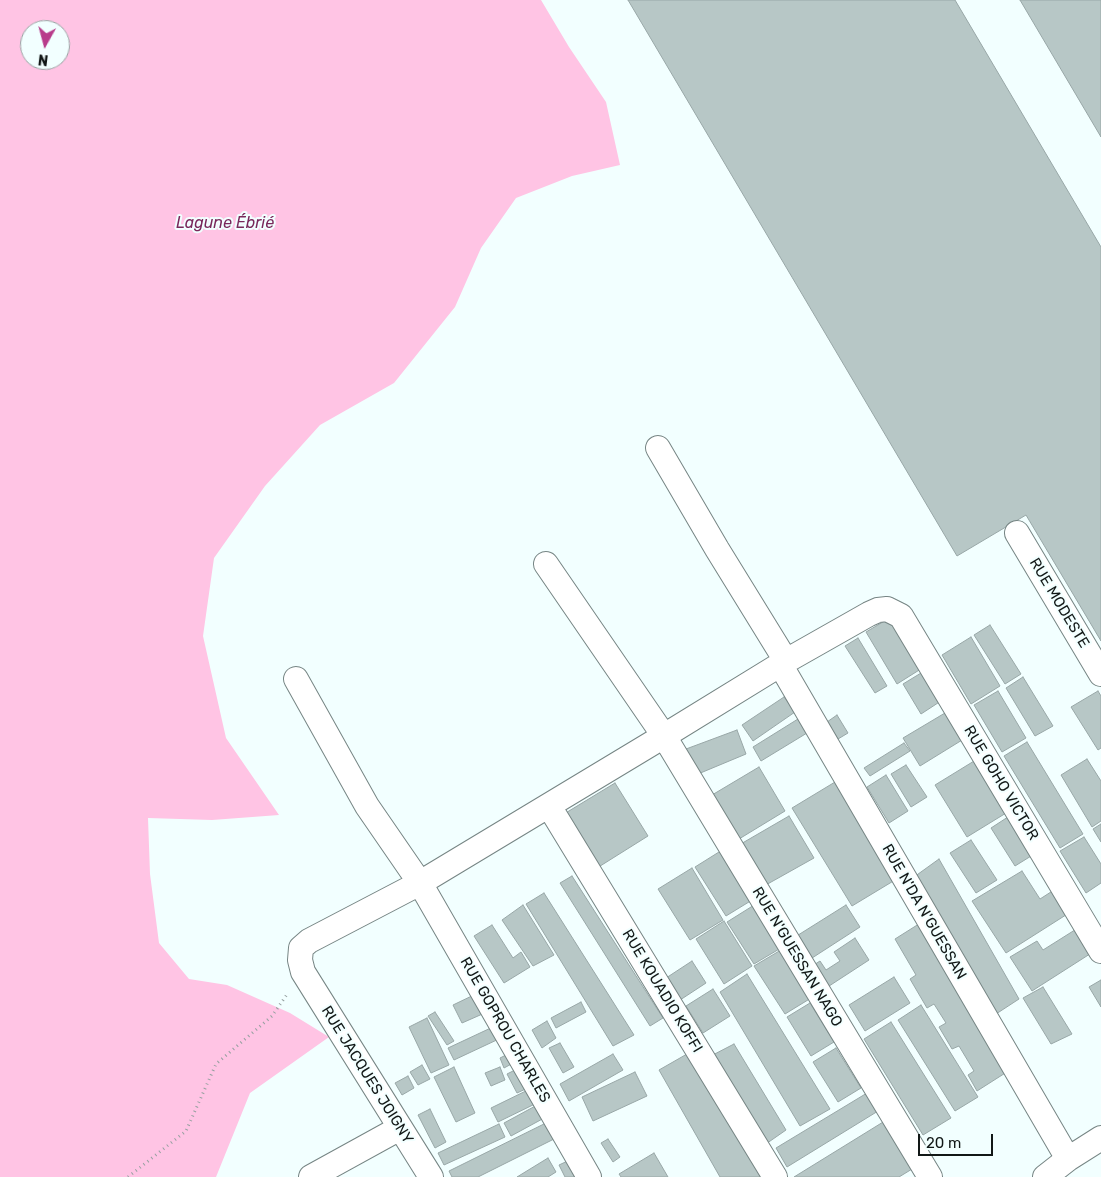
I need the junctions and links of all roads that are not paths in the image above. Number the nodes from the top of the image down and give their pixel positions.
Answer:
1 (658, 448) dead end
2 (1017, 533) dead end
3 (546, 564) dead end
4 (783, 662) junction
5 (1101, 674) edge
6 (296, 679) dead end
7 (664, 736) junction
8 (549, 806) junction
9 (420, 883) junction
10 (1101, 951) edge
11 (400, 1128) junction
12 (1101, 1138) edge
13 (1068, 1159) junction
14 (311, 1177) edge
15 (431, 1177) edge
16 (589, 1177) edge
17 (775, 1177) edge
18 (930, 1177) edge
19 (1045, 1177) edge

1 - 4 street, RUE N'DA N'GUESSAN
2 - 5 street, RUE MODESTE
3 - 7 street, RUE N'GUESSAN NAGO
4 - 7 street
4 - 10 street, RUE GOHO VICTOR
4 - 13 street, RUE N'DA N'GUESSAN
6 - 9 street, RUE GOPROU CHARLES
7 - 8 street
7 - 18 street, RUE N'GUESSAN NAGO
8 - 9 street
8 - 17 street, RUE KOUADIO KOFFI
9 - 11 street, RUE JACQUES JOIGNY
9 - 16 street, RUE GOPROU CHARLES
11 - 14 street
11 - 15 street, RUE JACQUES JOIGNY
12 - 13 street
13 - 19 street

